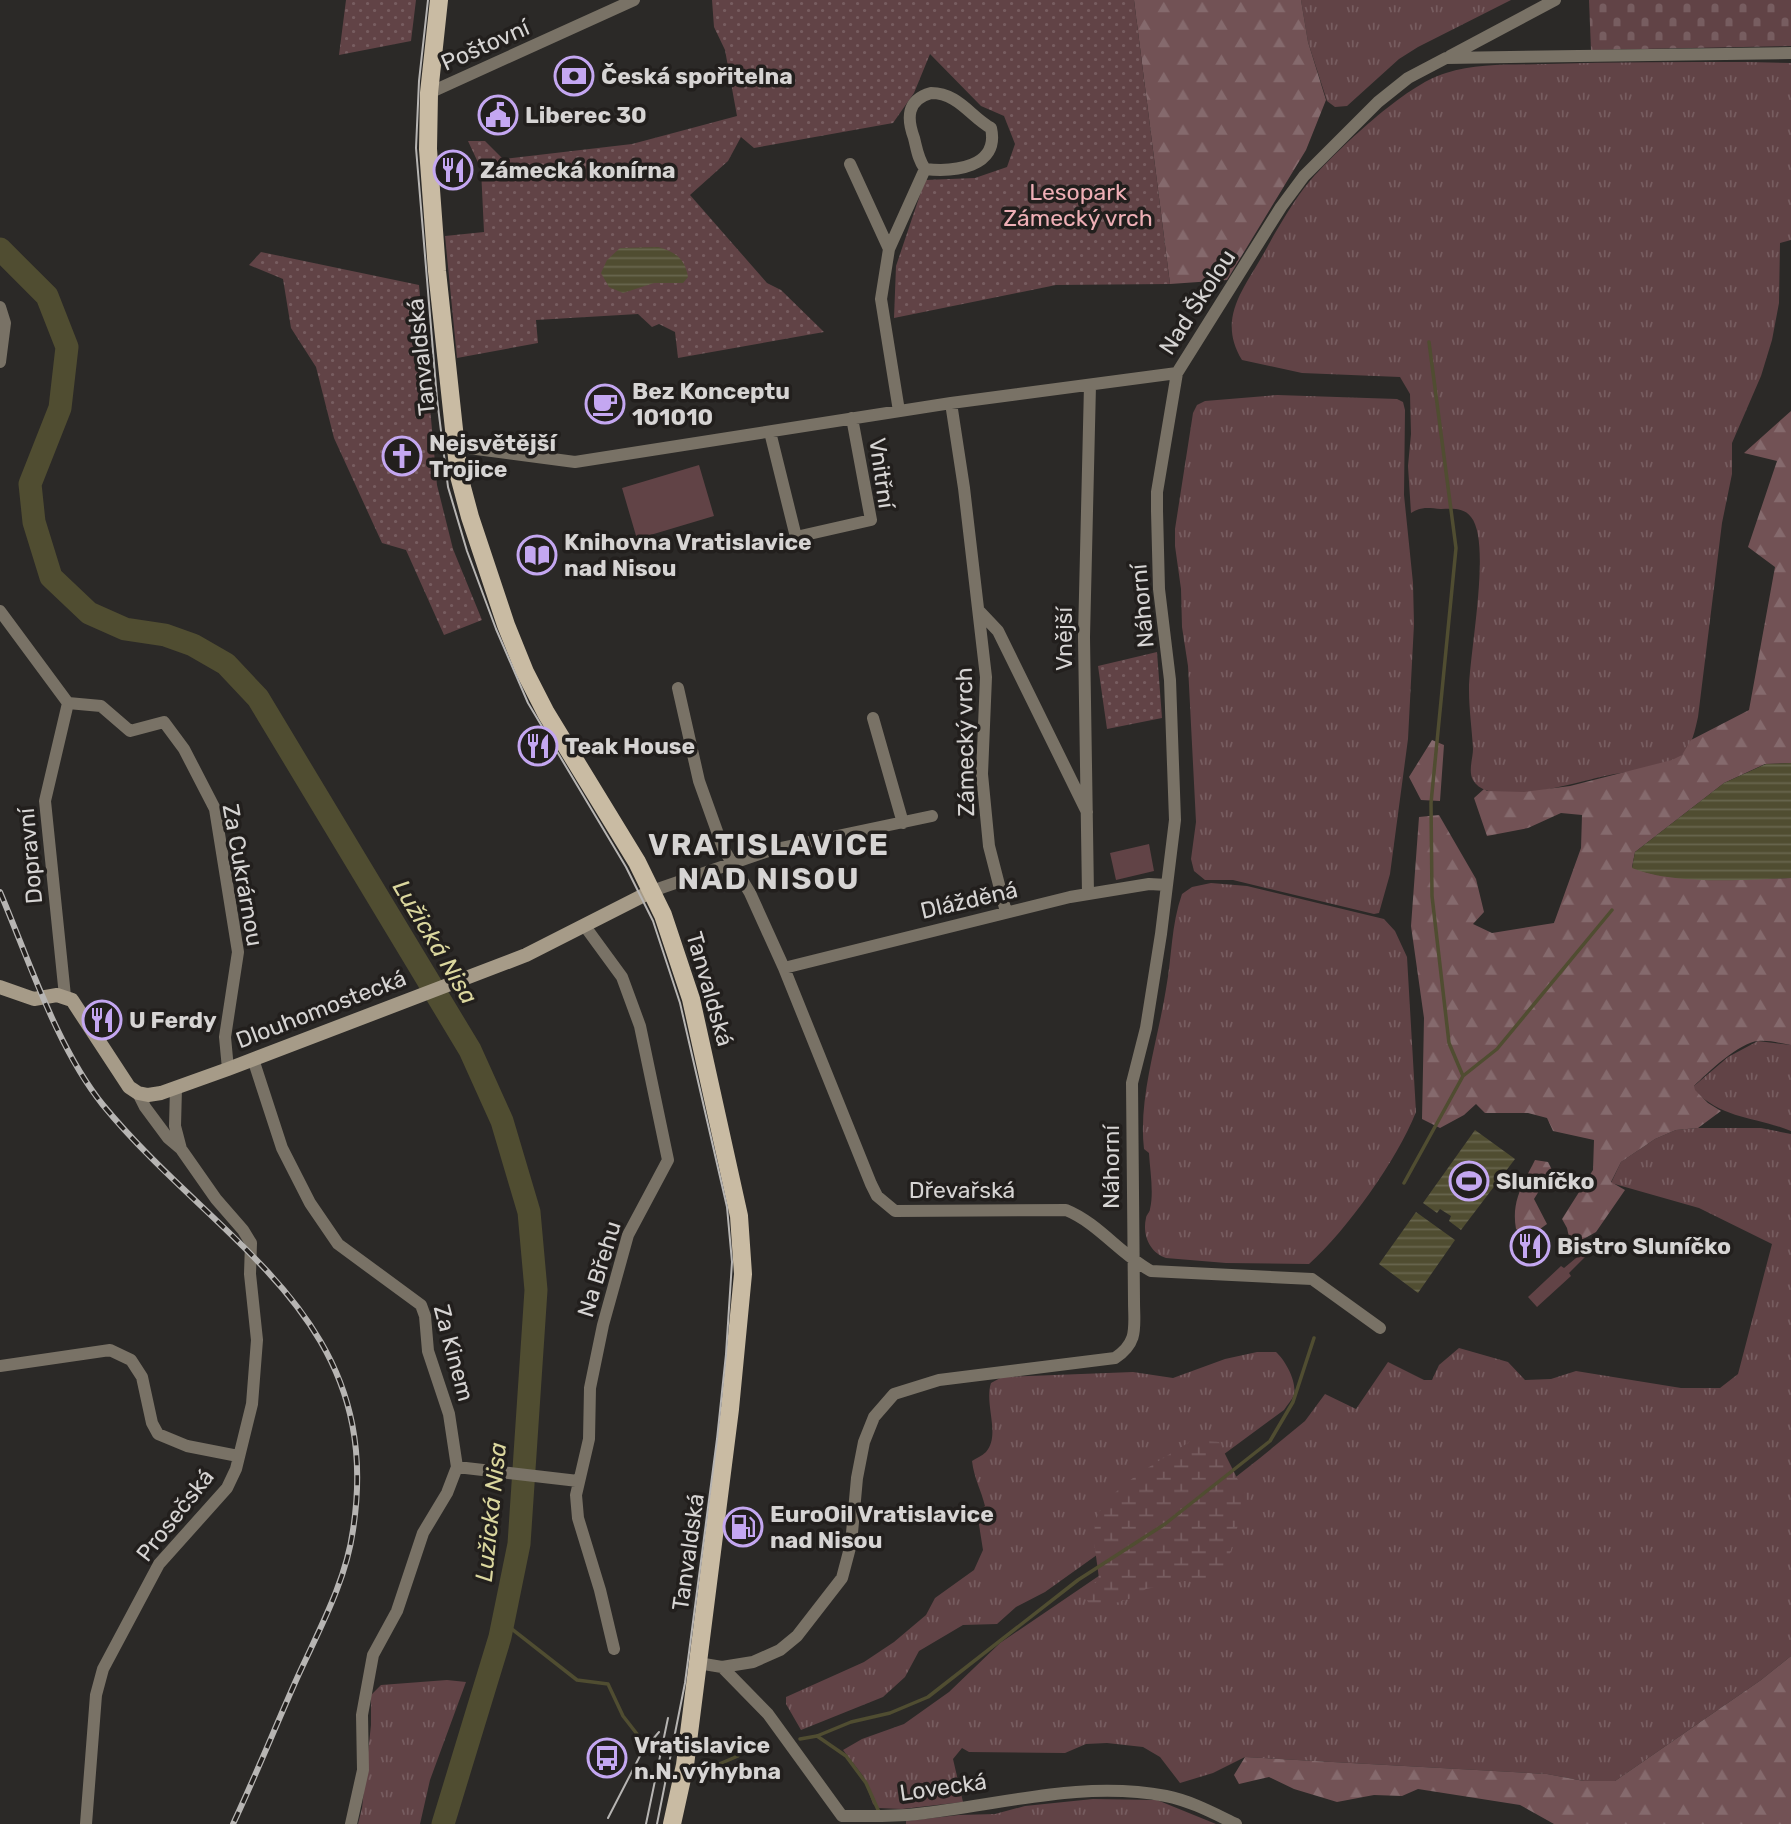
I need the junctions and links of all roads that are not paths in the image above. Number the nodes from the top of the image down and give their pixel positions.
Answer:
1 (439, 0) edge
2 (634, 0) edge
3 (1555, 0) edge
4 (1791, 52) edge
5 (1447, 58) junction
6 (429, 93) junction
7 (850, 164) dead end
8 (925, 169) junction
9 (890, 250) junction
10 (0, 307) edge
11 (0, 362) edge
12 (1177, 373) junction
13 (1090, 385) junction
14 (951, 403) junction
15 (900, 411) junction
16 (852, 418) junction
17 (770, 432) junction
18 (454, 446) junction
19 (0, 611) edge
20 (980, 612) junction
21 (678, 688) dead end
22 (68, 703) junction
23 (873, 718) dead end
24 (1088, 815) junction
25 (932, 816) dead end
26 (903, 822) junction
27 (732, 862) junction
28 (1167, 885) junction
29 (652, 891) junction
30 (1088, 894) junction
31 (1006, 912) junction
32 (583, 925) junction
33 (784, 968) junction
34 (0, 987) edge
35 (65, 996) junction
36 (253, 1059) junction
37 (228, 1069) junction
38 (176, 1088) junction
39 (138, 1093) junction
40 (181, 1149) junction
41 (1133, 1261) junction
42 (1380, 1328) dead end
43 (0, 1366) edge
44 (238, 1456) junction
45 (457, 1467) junction
46 (578, 1481) junction
47 (614, 1649) dead end
48 (698, 1663) junction
49 (722, 1667) junction
50 (840, 1820) edge
51 (86, 1824) edge
52 (351, 1824) edge
53 (672, 1824) edge
54 (1236, 1824) edge

1 - 6 main road, Tanvaldská
2 - 6 street, Poštovní
3 - 5 street, Nad Školou
4 - 5 street, Nad Školou
5 - 12 street, Nad Školou
6 - 18 main road, Tanvaldská
7 - 9 street
8 - 8 street
8 - 9 street
9 - 15 street
10 - 11 street
12 - 13 street, Nad Školou
12 - 28 street, Náhorní
13 - 14 street, Nad Školou
13 - 24 street, Vnější
14 - 15 street, Nad Školou
14 - 20 street, Zámecký vrch
15 - 16 street, Nad Školou
16 - 17 street, Nad Školou
16 - 17 street, Vnitřní
17 - 18 street, Nad Školou
18 - 29 main road, Tanvaldská
19 - 22 street
20 - 24 street, Zámecký vrch
20 - 31 street, Zámecký vrch
21 - 27 street, Dřevařská
22 - 35 street, Dopravní
22 - 37 street, Za Cukrárnou
23 - 26 street
24 - 30 street, Vnější
25 - 26 street
26 - 27 street
27 - 29 street
27 - 33 street, Dřevařská
28 - 30 street, Dlážděná
28 - 41 street, Náhorní
29 - 32 street, Dlouhomostecká
29 - 48 main road, Tanvaldská
30 - 31 street, Dlážděná
31 - 33 street, Dlážděná
32 - 36 street, Dlouhomostecká
32 - 46 street, Na Břehu
33 - 41 street, Dřevařská
34 - 35 street
35 - 39 street
36 - 37 street, Dlouhomostecká
36 - 45 street, Za Kinem
37 - 38 street, Dlouhomostecká
38 - 39 street, Dlouhomostecká
38 - 40 street
39 - 40 street, Prosečská
40 - 44 street, Prosečská
41 - 42 street, Dřevařská
41 - 49 street, Náhorní
43 - 44 street
44 - 51 street, Prosečská
45 - 46 street
45 - 52 street
46 - 47 street, Na Břehu
48 - 49 street, Náhorní
48 - 53 main road, Tanvaldská
49 - 50 street, Lovecká
50 - 54 street, Lovecká

